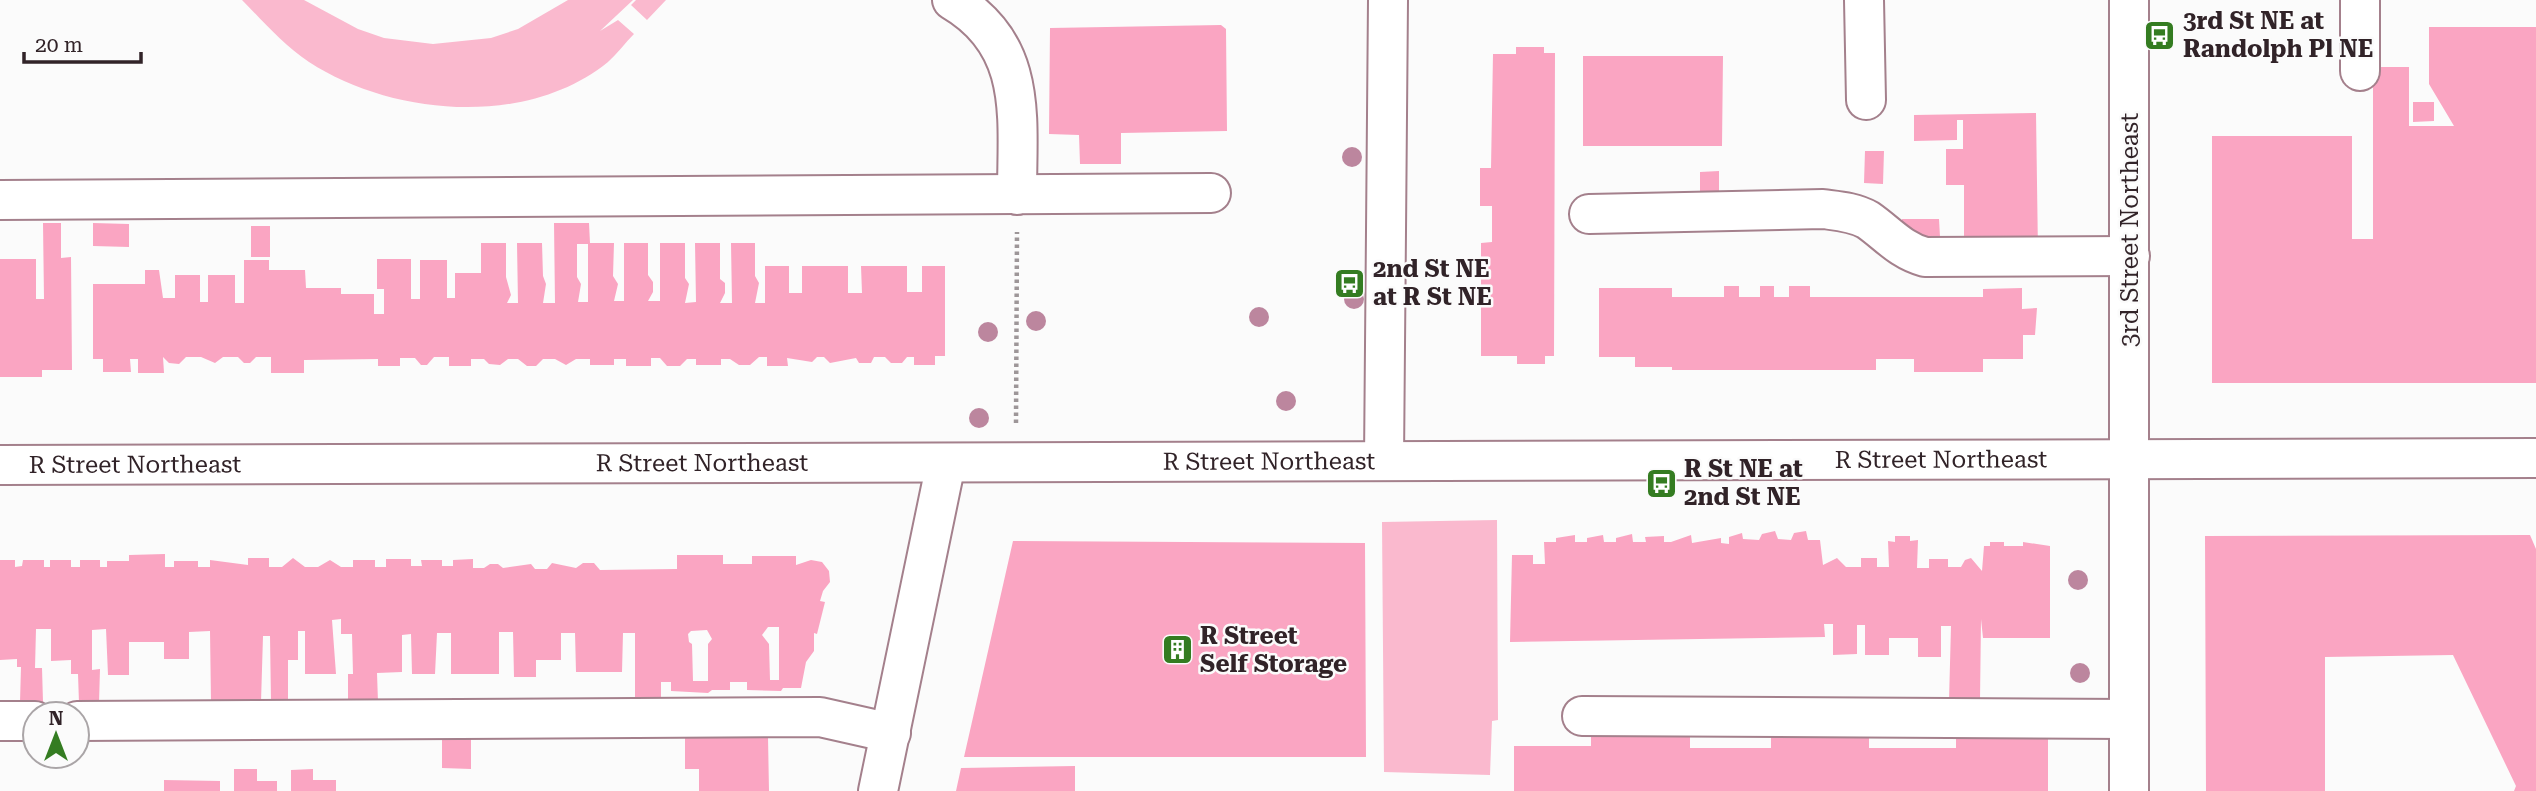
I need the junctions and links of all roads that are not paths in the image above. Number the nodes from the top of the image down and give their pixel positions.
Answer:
1 (952, 0) edge
2 (1388, 0) edge
3 (1864, 0) edge
4 (2129, 0) edge
5 (2360, 0) edge
6 (2360, 71) dead end
7 (1866, 100) dead end
8 (1211, 193) dead end
9 (1017, 195) junction
10 (0, 201) edge
11 (1589, 214) dead end
12 (2130, 256) junction
13 (2536, 458) edge
14 (2131, 460) junction
15 (1384, 461) junction
16 (946, 463) junction
17 (0, 465) edge
18 (1582, 716) dead end
19 (2129, 719) junction
20 (0, 721) edge
21 (21, 721) edge
22 (91, 721) edge
23 (891, 733) junction
24 (878, 791) edge
25 (2129, 791) edge

1 - 9 street
2 - 15 street
3 - 7 street
4 - 12 street, 3rd Street Northeast
5 - 6 street
8 - 9 street
9 - 10 street
11 - 12 street
12 - 14 street, 3rd Street Northeast
13 - 14 street, R Street Northeast
14 - 15 street, R Street Northeast
14 - 19 street, 3rd Street Northeast
15 - 16 street, R Street Northeast
16 - 17 street, R Street Northeast
16 - 23 street
18 - 19 street
19 - 25 street, 3rd Street Northeast
20 - 21 street
22 - 23 street
23 - 24 street

